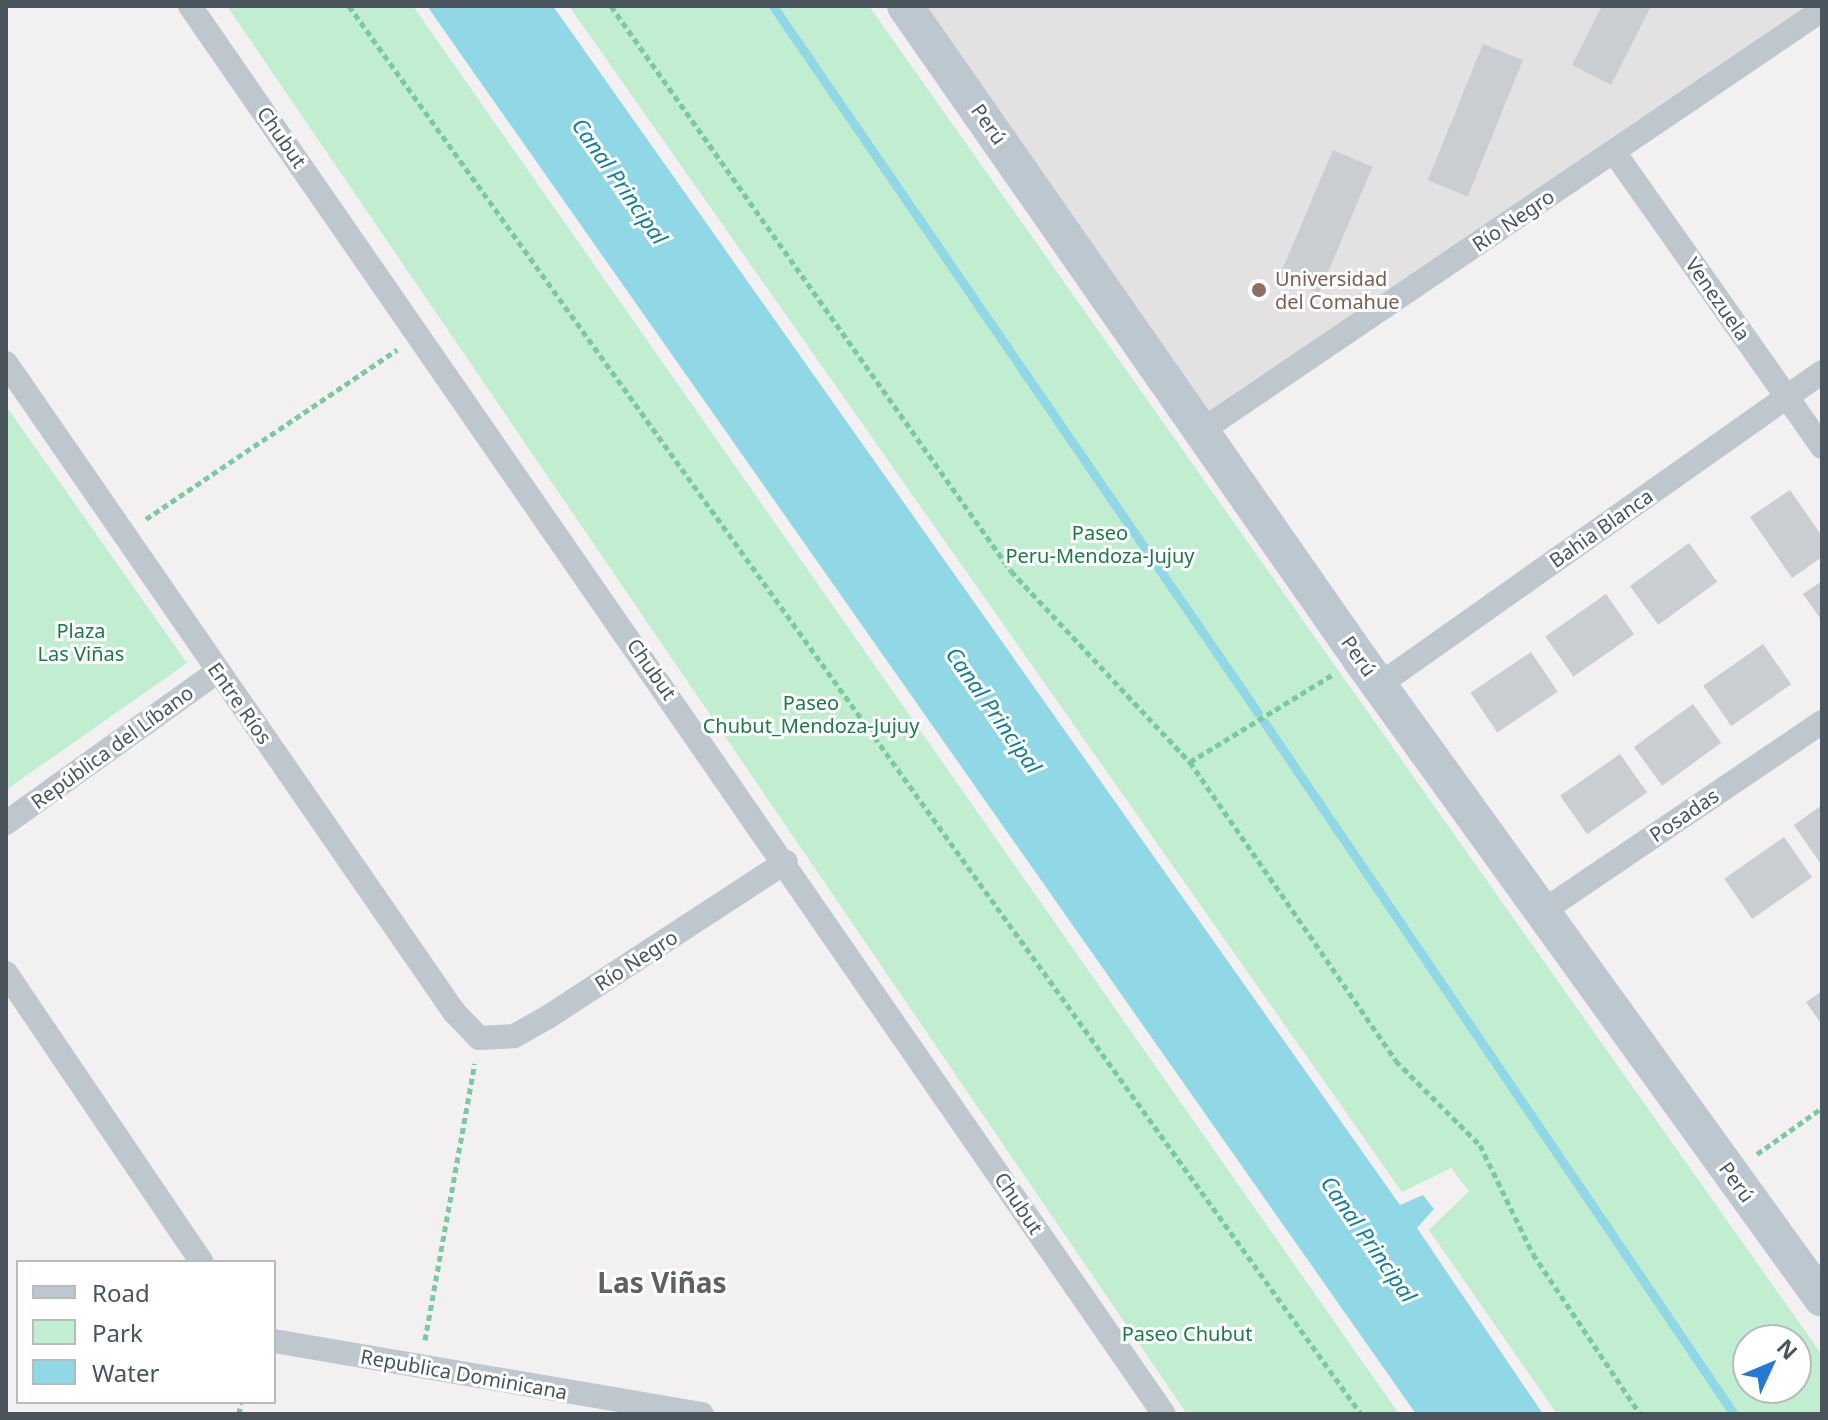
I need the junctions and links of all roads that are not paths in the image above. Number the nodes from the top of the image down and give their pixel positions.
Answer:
1 (190, 6) edge
2 (905, 6) edge
3 (1822, 10) edge
4 (1614, 152) junction
5 (6, 363) edge
6 (1822, 372) edge
7 (1787, 397) junction
8 (1204, 429) junction
9 (1822, 447) edge
10 (218, 671) junction
11 (1370, 672) junction
12 (1822, 722) edge
13 (6, 823) edge
14 (786, 862) junction
15 (1546, 909) junction
16 (6, 973) edge
17 (479, 1038) joint
18 (201, 1260) edge
19 (1822, 1299) edge
20 (276, 1341) edge
21 (702, 1414) edge
22 (1164, 1414) edge

1 - 14 street, Chubut
2 - 8 main road, Perú
3 - 4 street, Río Negro
4 - 7 street, Venezuela
4 - 8 street, Río Negro
5 - 10 street, Entre Ríos
6 - 7 street, Bahia Blanca
7 - 9 street, Venezuela
7 - 11 street, Bahia Blanca
8 - 11 main road, Perú
10 - 13 street, República del Líbano
10 - 17 street, Entre Ríos
11 - 15 main road, Perú
12 - 15 street, Posadas
14 - 17 street, Río Negro
14 - 22 street, Chubut
15 - 19 main road, Perú
16 - 18 street
20 - 21 street, Republica Dominicana

